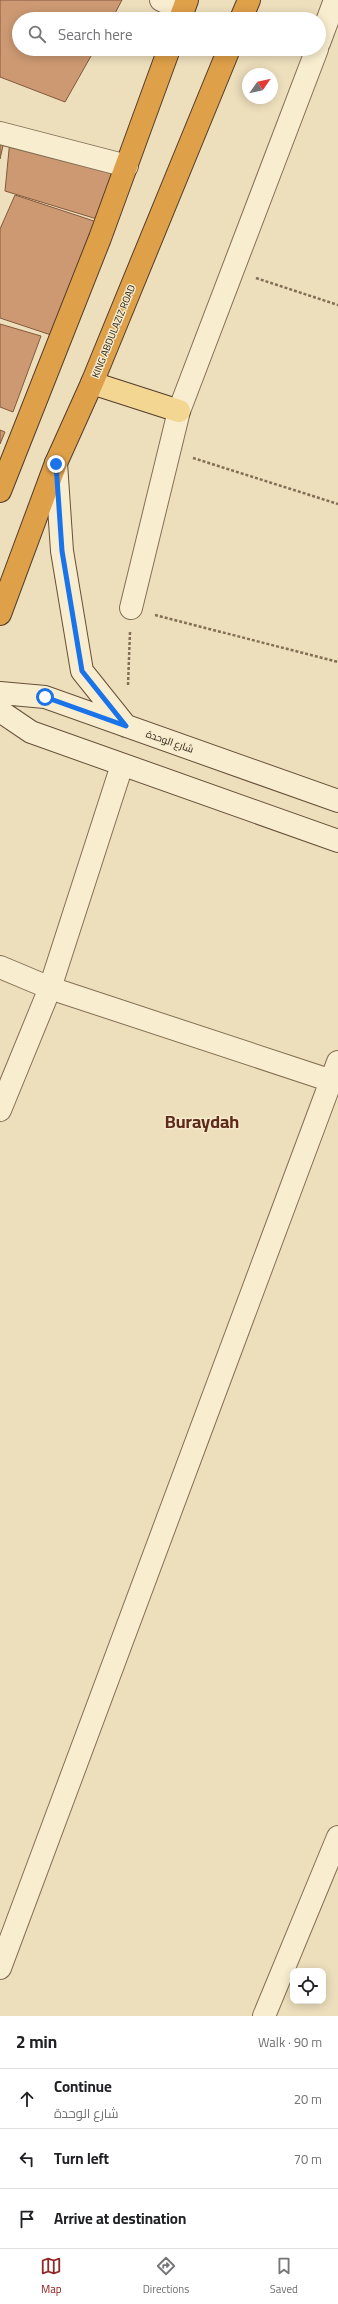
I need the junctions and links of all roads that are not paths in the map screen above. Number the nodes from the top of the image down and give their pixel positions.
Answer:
1 (161, 0) edge
2 (249, 0) edge
3 (335, 0) edge
4 (184, 10) edge
5 (244, 12) edge
6 (326, 24) edge
7 (166, 56) edge
8 (226, 56) edge
9 (314, 56) edge
10 (0, 132) edge
11 (127, 166) junction
12 (92, 383) junction
13 (179, 411) junction
14 (56, 464) junction
15 (0, 491) edge
16 (131, 608) road end
17 (0, 614) edge
18 (0, 693) edge
19 (0, 711) edge
20 (126, 726) junction
21 (122, 764) junction
22 (338, 801) edge
23 (338, 841) edge
24 (0, 967) edge
25 (50, 988) junction
26 (335, 1075) edge
27 (0, 1110) edge
28 (338, 1837) edge
29 (0, 1968) edge
30 (264, 2016) edge

1 - 4 street
2 - 5 highway
3 - 6 street
7 - 11 highway
8 - 12 highway, KING ABDULAZIZ ROAD
9 - 13 street
10 - 11 street
11 - 15 highway
12 - 13 main road
12 - 14 highway, KING ABDULAZIZ ROAD
13 - 16 street
14 - 17 highway, KING ABDULAZIZ ROAD
14 - 20 street
18 - 20 street, شارع الوحدة
19 - 21 street
20 - 22 street, شارع الوحدة
21 - 23 street
21 - 25 street
24 - 25 street
25 - 26 street
25 - 27 street
26 - 29 street
28 - 30 street

